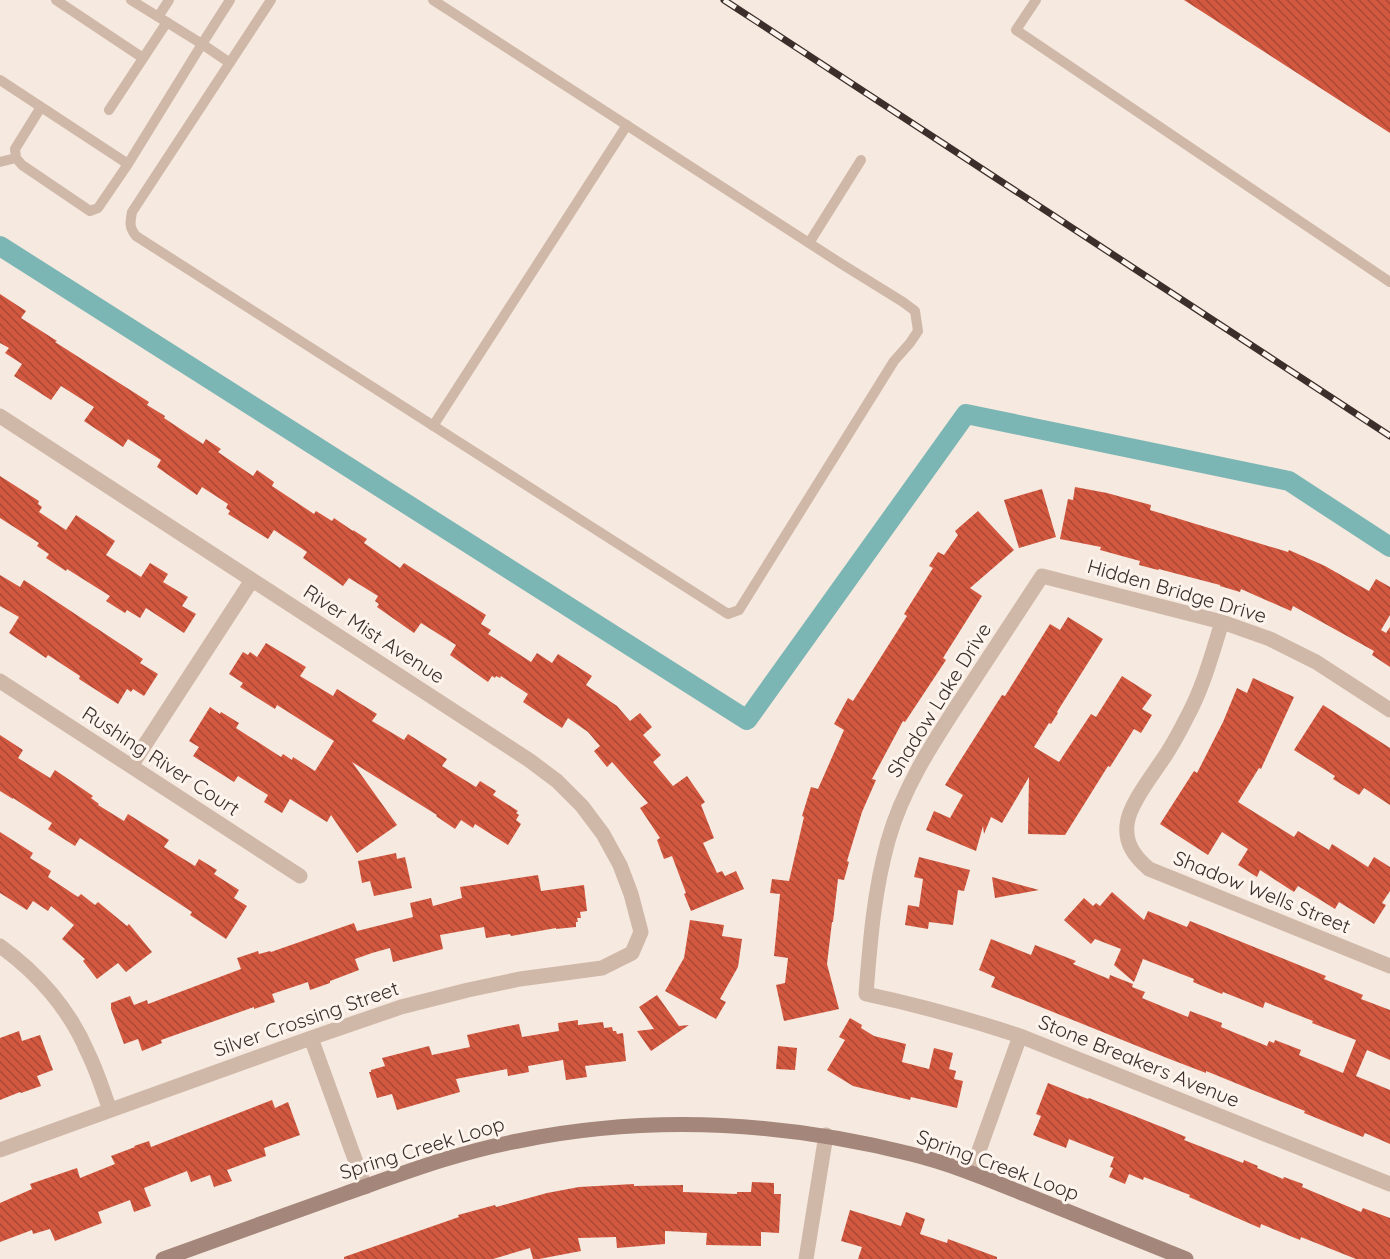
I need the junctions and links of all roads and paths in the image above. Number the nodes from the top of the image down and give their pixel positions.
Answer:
1 (56, 0) edge
2 (131, 0) edge
3 (169, 0) edge
4 (230, 0) edge
5 (271, 0) edge
6 (432, 0) edge
7 (1036, 0) edge
8 (163, 19) junction
9 (202, 44) junction
10 (143, 58) junction
11 (230, 63) junction
12 (0, 80) edge
13 (41, 107) junction
14 (109, 110) dead end
15 (627, 125) junction
16 (16, 158) junction
17 (861, 160) dead end
18 (0, 162) edge
19 (128, 164) junction
20 (809, 243) junction
21 (1390, 282) edge
22 (0, 416) edge
23 (433, 426) junction
24 (1042, 576) joint
25 (252, 580) junction
26 (1222, 622) junction
27 (0, 681) edge
28 (1390, 710) edge
29 (131, 766) junction
30 (300, 876) dead end
31 (0, 946) edge
32 (632, 953) joint
33 (1390, 966) edge
34 (866, 994) joint
35 (1020, 1036) junction
36 (311, 1038) junction
37 (110, 1110) junction
38 (826, 1135) junction
39 (0, 1150) edge
40 (971, 1173) junction
41 (1390, 1184) edge
42 (364, 1187) junction
43 (163, 1259) edge
44 (806, 1259) edge
45 (1186, 1259) edge

1 - 10 lane
2 - 8 lane
3 - 8 lane
4 - 9 lane
5 - 11 lane
6 - 15 lane
7 - 21 lane
8 - 9 lane
8 - 10 lane
9 - 11 lane
9 - 19 lane
10 - 14 lane
11 - 23 lane
12 - 13 lane
13 - 16 lane
13 - 19 lane
15 - 20 lane
15 - 23 lane
16 - 18 lane
16 - 19 lane
17 - 20 lane
20 - 23 lane
22 - 25 street, River Mist Avenue
24 - 26 street, Hidden Bridge Drive
24 - 34 street, Shadow Lake Drive
25 - 29 street
25 - 32 street, River Mist Avenue
26 - 28 street, Hidden Bridge Drive
26 - 33 street, Shadow Wells Street
27 - 29 street, Rushing River Court
29 - 30 street, Rushing River Court
31 - 37 street
32 - 36 street, Silver Crossing Street
34 - 35 street, Stone Breakers Avenue
35 - 40 street
35 - 41 street, Stone Breakers Avenue
36 - 37 street, Silver Crossing Street
36 - 42 street
37 - 39 street, Silver Crossing Street
38 - 40 street, Spring Creek Loop
38 - 42 street, Spring Creek Loop
38 - 44 street
40 - 45 street, Spring Creek Loop
42 - 43 street, Spring Creek Loop

